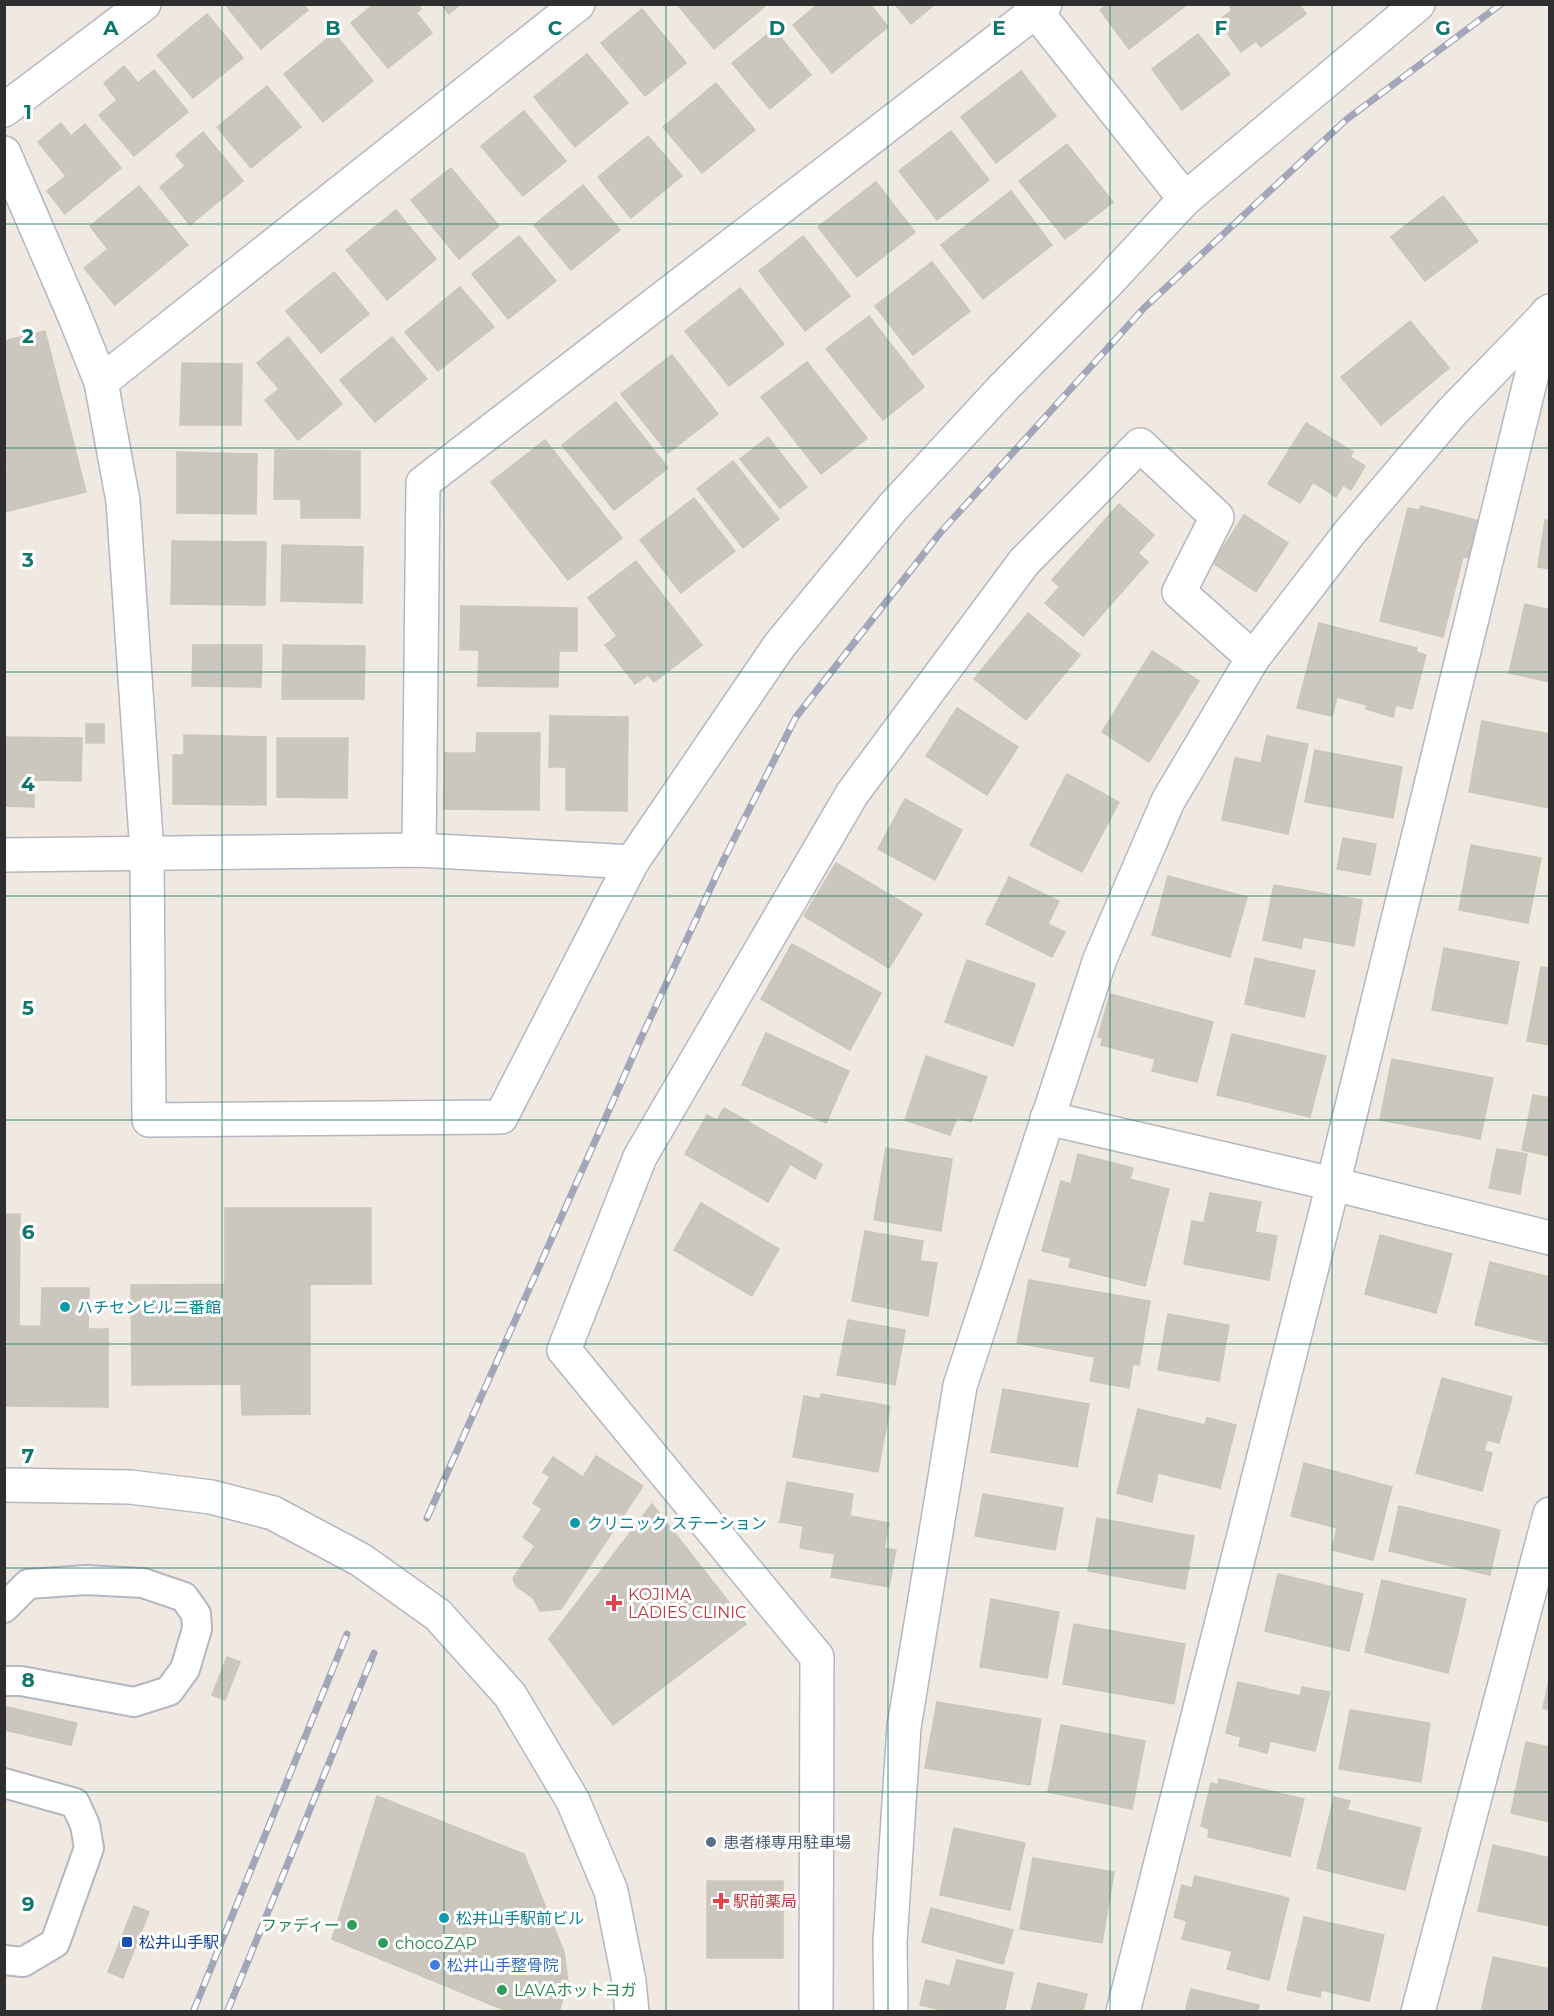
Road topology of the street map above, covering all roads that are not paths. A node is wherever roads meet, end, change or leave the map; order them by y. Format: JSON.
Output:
{"nodes":[{"id":1,"x":144,"y":4,"type":"edge"},
{"id":2,"x":578,"y":4,"type":"edge"},
{"id":3,"x":1418,"y":4,"type":"edge"},
{"id":4,"x":1037,"y":7,"type":"edge"},
{"id":5,"x":4,"y":110,"type":"edge"},
{"id":6,"x":4,"y":153,"type":"edge"},
{"id":7,"x":1185,"y":199,"type":"junction"},
{"id":8,"x":1548,"y":312,"type":"edge"},
{"id":9,"x":102,"y":382,"type":"junction"},
{"id":10,"x":1253,"y":658,"type":"junction"},
{"id":11,"x":419,"y":850,"type":"junction"},
{"id":12,"x":147,"y":853,"type":"junction"},
{"id":13,"x":4,"y":855,"type":"edge"},
{"id":14,"x":632,"y":862,"type":"junction"},
{"id":15,"x":1047,"y":1118,"type":"junction"},
{"id":16,"x":1333,"y":1184,"type":"junction"},
{"id":17,"x":1550,"y":1238,"type":"edge"},
{"id":18,"x":4,"y":1485,"type":"edge"},
{"id":19,"x":1550,"y":1514,"type":"edge"},
{"id":20,"x":4,"y":1608,"type":"edge"},
{"id":21,"x":4,"y":1681,"type":"edge"},
{"id":22,"x":4,"y":1783,"type":"edge"},
{"id":23,"x":4,"y":1960,"type":"edge"},
{"id":24,"x":632,"y":2012,"type":"edge"},
{"id":25,"x":816,"y":2012,"type":"edge"},
{"id":26,"x":891,"y":2012,"type":"edge"},
{"id":27,"x":1123,"y":2012,"type":"edge"},
{"id":28,"x":1418,"y":2012,"type":"edge"}],
"edges":[{"from":1,"to":5,"type":"street"},
{"from":2,"to":9,"type":"street"},
{"from":3,"to":7,"type":"street"},
{"from":4,"to":7,"type":"street"},
{"from":4,"to":11,"type":"street"},
{"from":6,"to":9,"type":"street"},
{"from":7,"to":14,"type":"street"},
{"from":8,"to":10,"type":"street"},
{"from":8,"to":16,"type":"street"},
{"from":9,"to":12,"type":"street"},
{"from":10,"to":15,"type":"street"},
{"from":10,"to":25,"type":"street"},
{"from":11,"to":12,"type":"street"},
{"from":11,"to":14,"type":"street"},
{"from":12,"to":13,"type":"street"},
{"from":12,"to":14,"type":"street"},
{"from":15,"to":16,"type":"street"},
{"from":15,"to":26,"type":"street"},
{"from":16,"to":17,"type":"street"},
{"from":16,"to":27,"type":"street"},
{"from":18,"to":24,"type":"street","bridge":true},
{"from":19,"to":28,"type":"street"},
{"from":20,"to":21,"type":"lane"},
{"from":22,"to":23,"type":"lane"}]}
